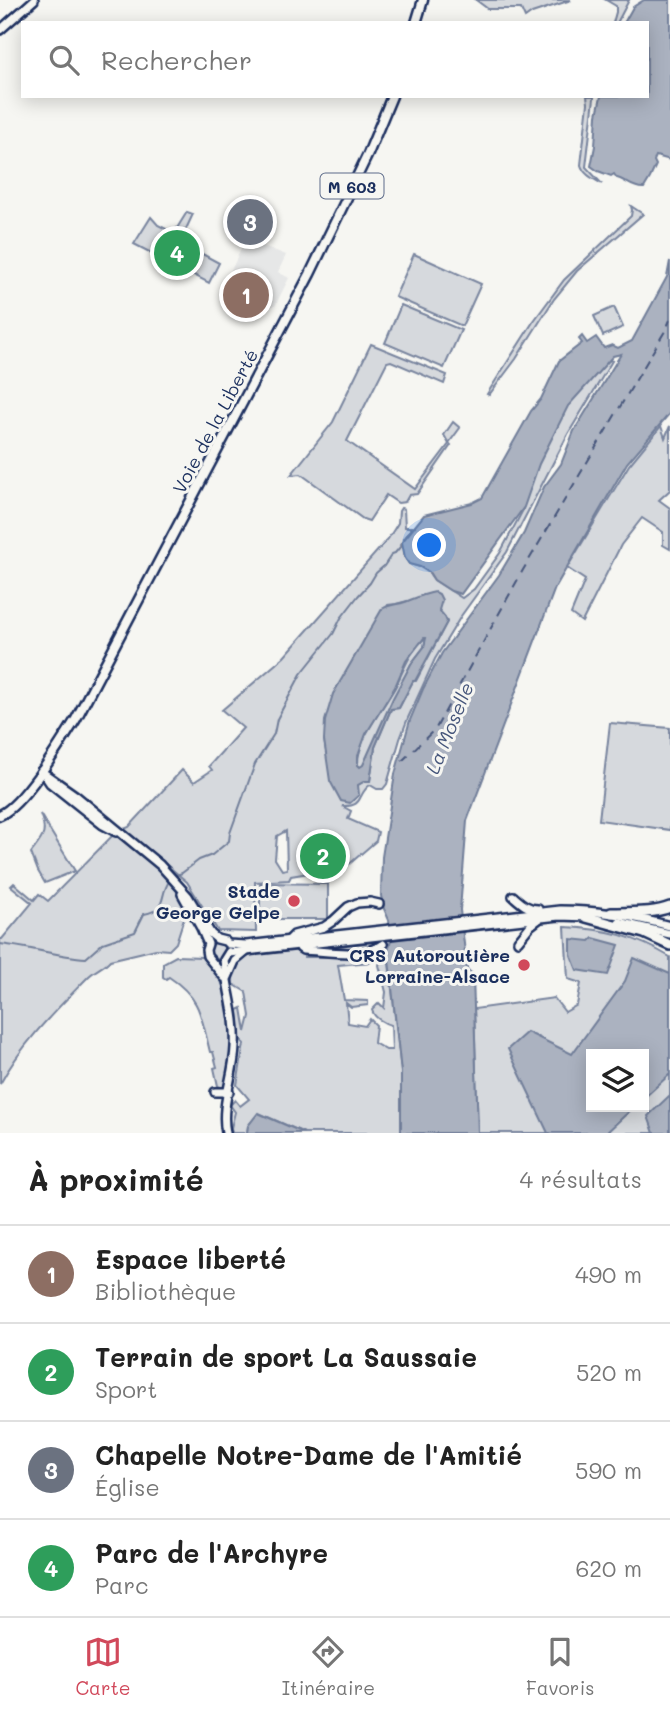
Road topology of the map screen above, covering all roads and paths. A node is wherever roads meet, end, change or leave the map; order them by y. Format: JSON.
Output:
{"nodes":[{"id":1,"x":34,"y":0,"type":"edge"},
{"id":2,"x":423,"y":0,"type":"edge"},
{"id":3,"x":417,"y":21,"type":"edge"},
{"id":4,"x":0,"y":30,"type":"edge"},
{"id":5,"x":391,"y":98,"type":"edge"},
{"id":6,"x":50,"y":760,"type":"junction"},
{"id":7,"x":43,"y":772,"type":"junction"},
{"id":8,"x":53,"y":781,"type":"junction"},
{"id":9,"x":30,"y":785,"type":"junction"},
{"id":10,"x":0,"y":815,"type":"edge"},
{"id":11,"x":179,"y":887,"type":"junction"},
{"id":12,"x":379,"y":904,"type":"dead end"},
{"id":13,"x":670,"y":906,"type":"edge"},
{"id":14,"x":560,"y":910,"type":"junction"},
{"id":15,"x":611,"y":913,"type":"junction"},
{"id":16,"x":586,"y":917,"type":"junction"},
{"id":17,"x":506,"y":919,"type":"junction"},
{"id":18,"x":539,"y":919,"type":"junction"},
{"id":19,"x":670,"y":926,"type":"edge"},
{"id":20,"x":670,"y":934,"type":"edge"},
{"id":21,"x":353,"y":936,"type":"junction"},
{"id":22,"x":217,"y":939,"type":"junction"},
{"id":23,"x":290,"y":940,"type":"junction"},
{"id":24,"x":208,"y":944,"type":"junction"},
{"id":25,"x":383,"y":944,"type":"dead end"},
{"id":26,"x":299,"y":945,"type":"junction"},
{"id":27,"x":670,"y":945,"type":"edge"},
{"id":28,"x":250,"y":950,"type":"junction"},
{"id":29,"x":227,"y":953,"type":"junction"},
{"id":30,"x":213,"y":962,"type":"junction"},
{"id":31,"x":227,"y":981,"type":"junction"},
{"id":32,"x":215,"y":1092,"type":"dead end"},
{"id":33,"x":229,"y":1092,"type":"junction"},
{"id":34,"x":226,"y":1133,"type":"edge"}],
"edges":[{"from":1,"to":4,"type":"main road"},
{"from":2,"to":3,"type":"main road"},
{"from":5,"to":6,"type":"main road","name":"Voie de la Liberté","number":"M 603"},
{"from":6,"to":7,"type":"main road","number":"M 603"},
{"from":6,"to":8,"type":"main road"},
{"from":7,"to":8,"type":"main road"},
{"from":7,"to":9,"type":"main road","number":"M 603"},
{"from":8,"to":9,"type":"main road"},
{"from":8,"to":11,"type":"main road"},
{"from":9,"to":10,"type":"main road","number":"M 603"},
{"from":11,"to":22,"type":"main road"},
{"from":11,"to":24,"type":"main road"},
{"from":12,"to":23,"type":"main road"},
{"from":13,"to":15,"type":"highway"},
{"from":14,"to":15,"type":"main road"},
{"from":14,"to":17,"type":"main road"},
{"from":14,"to":17,"type":"main road"},
{"from":15,"to":19,"type":"main road"},
{"from":16,"to":18,"type":"main road"},
{"from":16,"to":20,"type":"main road"},
{"from":16,"to":27,"type":"highway"},
{"from":17,"to":18,"type":"main road"},
{"from":17,"to":18,"type":"main road"},
{"from":17,"to":21,"type":"main road"},
{"from":21,"to":23,"type":"main road"},
{"from":21,"to":26,"type":"main road"},
{"from":22,"to":24,"type":"main road"},
{"from":22,"to":29,"type":"main road"},
{"from":23,"to":29,"type":"main road"},
{"from":24,"to":30,"type":"main road"},
{"from":25,"to":26,"type":"main road"},
{"from":26,"to":28,"type":"main road"},
{"from":28,"to":29,"type":"main road"},
{"from":28,"to":31,"type":"main road"},
{"from":29,"to":30,"type":"main road"},
{"from":29,"to":31,"type":"main road"},
{"from":30,"to":31,"type":"main road"},
{"from":31,"to":33,"type":"main road"},
{"from":32,"to":33,"type":"main road"},
{"from":33,"to":34,"type":"main road"}]}
